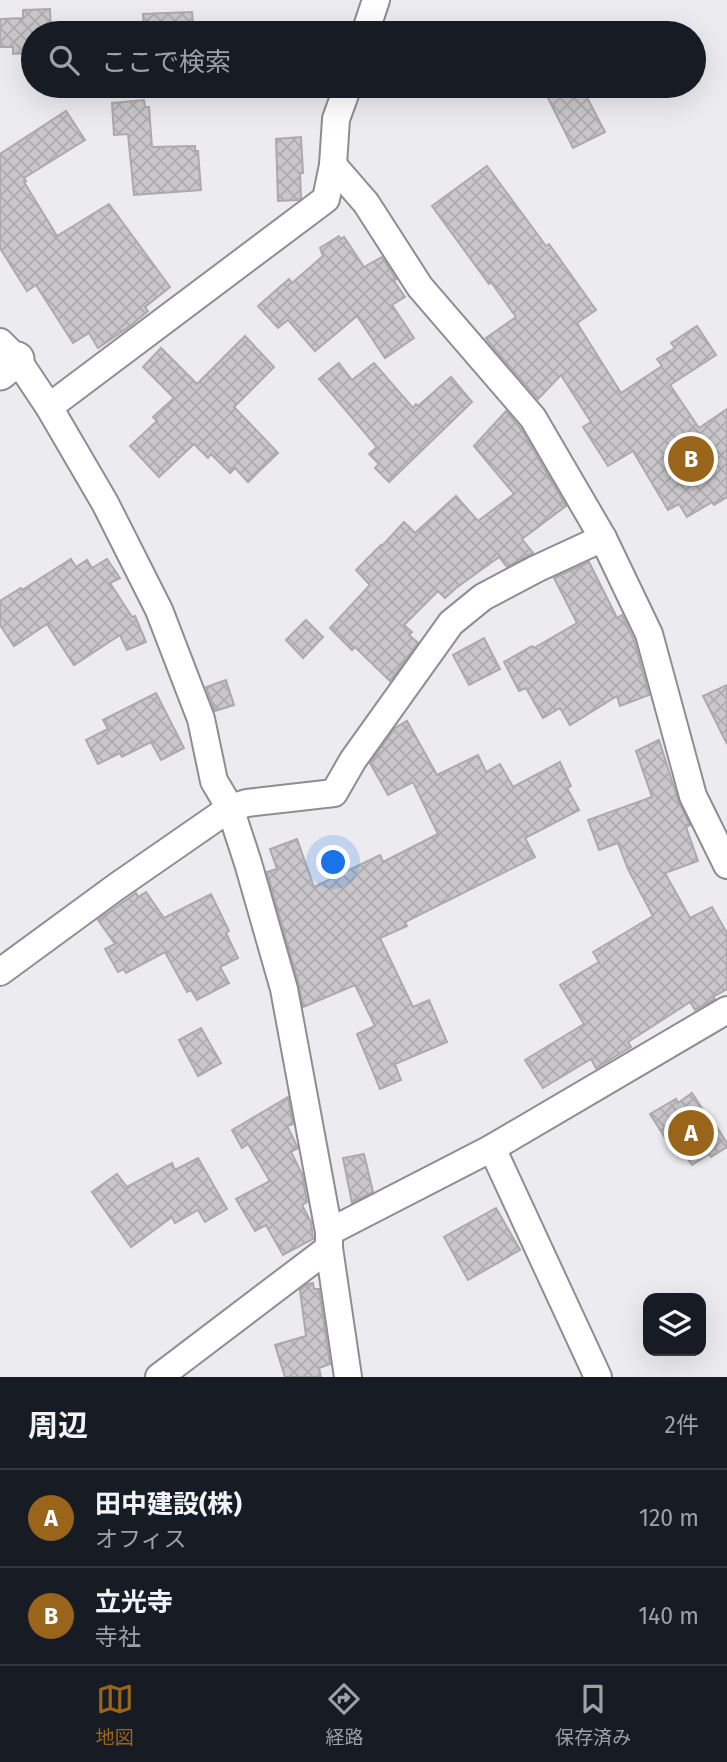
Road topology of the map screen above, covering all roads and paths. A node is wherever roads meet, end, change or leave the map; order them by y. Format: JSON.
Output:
{"nodes":[{"id":1,"x":376,"y":0,"type":"edge"},
{"id":2,"x":369,"y":21,"type":"edge"},
{"id":3,"x":344,"y":98,"type":"edge"},
{"id":4,"x":333,"y":166,"type":"junction"},
{"id":5,"x":6,"y":358,"type":"edge"},
{"id":6,"x":49,"y":407,"type":"junction"},
{"id":7,"x":603,"y":538,"type":"junction"},
{"id":8,"x":230,"y":808,"type":"junction"},
{"id":9,"x":727,"y":865,"type":"edge"},
{"id":10,"x":0,"y":972,"type":"edge"},
{"id":11,"x":727,"y":1010,"type":"edge"},
{"id":12,"x":492,"y":1148,"type":"junction"},
{"id":13,"x":329,"y":1240,"type":"junction"},
{"id":14,"x":159,"y":1377,"type":"edge"},
{"id":15,"x":348,"y":1377,"type":"edge"},
{"id":16,"x":598,"y":1377,"type":"edge"}],
"edges":[{"from":1,"to":2,"type":"street"},
{"from":3,"to":4,"type":"street"},
{"from":4,"to":6,"type":"street"},
{"from":4,"to":7,"type":"street"},
{"from":5,"to":6,"type":"street"},
{"from":6,"to":8,"type":"street"},
{"from":7,"to":8,"type":"street"},
{"from":7,"to":9,"type":"street"},
{"from":8,"to":10,"type":"street"},
{"from":8,"to":13,"type":"street"},
{"from":11,"to":12,"type":"street"},
{"from":12,"to":13,"type":"street"},
{"from":12,"to":16,"type":"street"},
{"from":13,"to":14,"type":"street"},
{"from":13,"to":15,"type":"street"}]}
